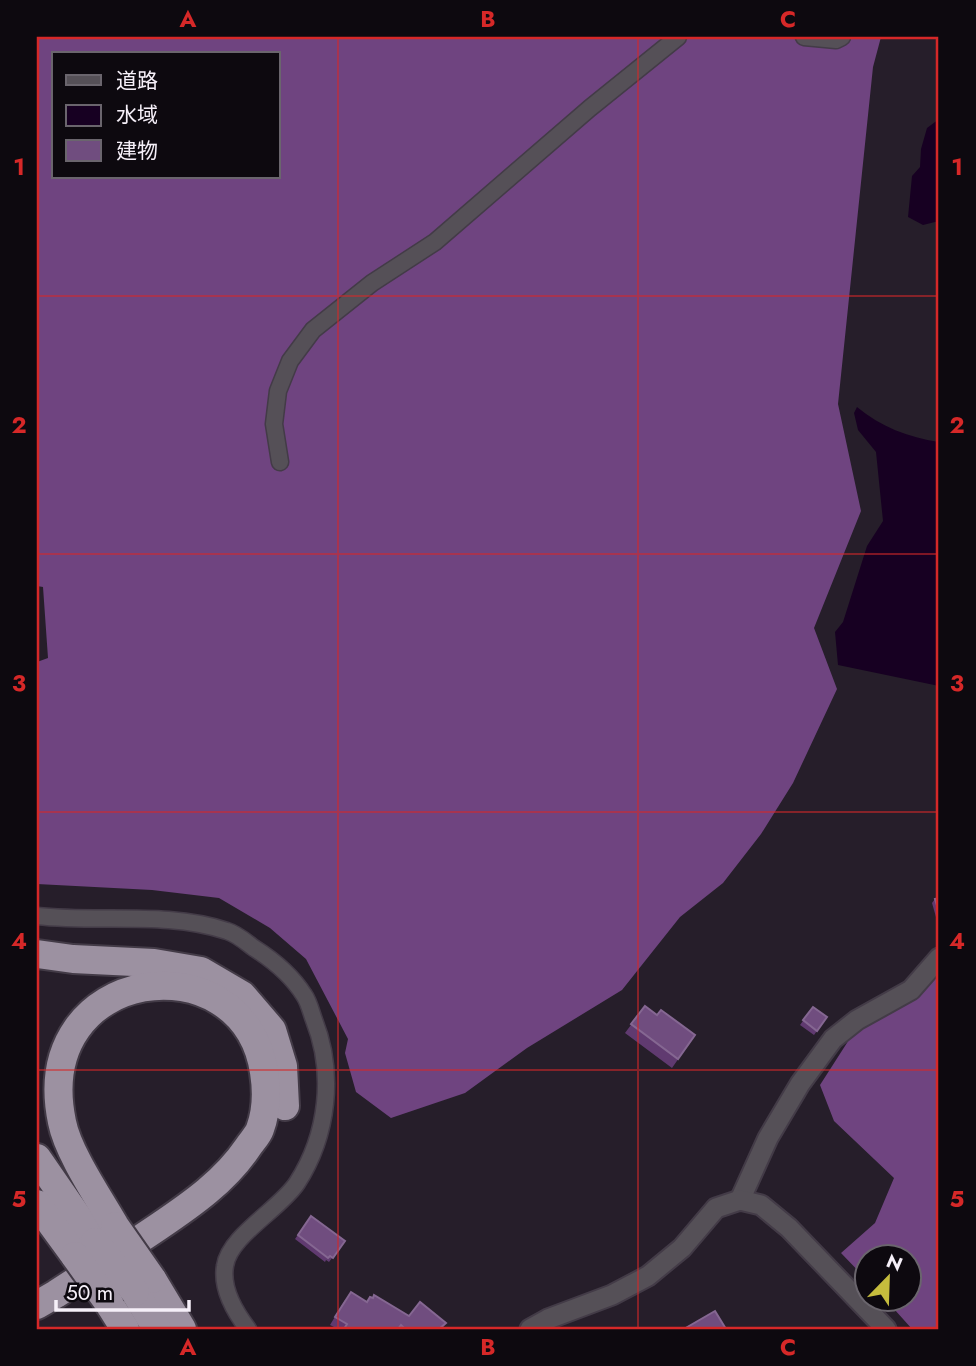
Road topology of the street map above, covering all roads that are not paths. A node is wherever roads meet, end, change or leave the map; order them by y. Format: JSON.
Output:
{"nodes":[{"id":1,"x":678,"y":37,"type":"edge"},
{"id":2,"x":804,"y":37,"type":"edge"},
{"id":3,"x":842,"y":37,"type":"edge"},
{"id":4,"x":280,"y":462,"type":"dead end"},
{"id":5,"x":37,"y":916,"type":"edge"},
{"id":6,"x":37,"y":954,"type":"edge"},
{"id":7,"x":939,"y":958,"type":"edge"},
{"id":8,"x":37,"y":1158,"type":"edge"},
{"id":9,"x":740,"y":1200,"type":"junction"},
{"id":10,"x":37,"y":1204,"type":"edge"},
{"id":11,"x":95,"y":1241,"type":"junction"},
{"id":12,"x":132,"y":1292,"type":"junction"},
{"id":13,"x":37,"y":1305,"type":"edge"},
{"id":14,"x":37,"y":1324,"type":"edge"},
{"id":15,"x":125,"y":1329,"type":"edge"},
{"id":16,"x":158,"y":1329,"type":"edge"},
{"id":17,"x":182,"y":1329,"type":"edge"},
{"id":18,"x":248,"y":1329,"type":"edge"},
{"id":19,"x":530,"y":1329,"type":"edge"},
{"id":20,"x":886,"y":1329,"type":"edge"}],
"edges":[{"from":1,"to":4,"type":"street"},
{"from":2,"to":3,"type":"street"},
{"from":5,"to":18,"type":"street"},
{"from":6,"to":14,"type":"highway"},
{"from":7,"to":9,"type":"street"},
{"from":8,"to":11,"type":"highway"},
{"from":9,"to":19,"type":"street"},
{"from":9,"to":20,"type":"street"},
{"from":10,"to":11,"type":"highway"},
{"from":11,"to":12,"type":"highway","bridge":true},
{"from":11,"to":12,"type":"highway","bridge":true},
{"from":11,"to":13,"type":"highway"},
{"from":12,"to":15,"type":"highway"},
{"from":12,"to":16,"type":"highway"},
{"from":12,"to":17,"type":"highway"}]}
